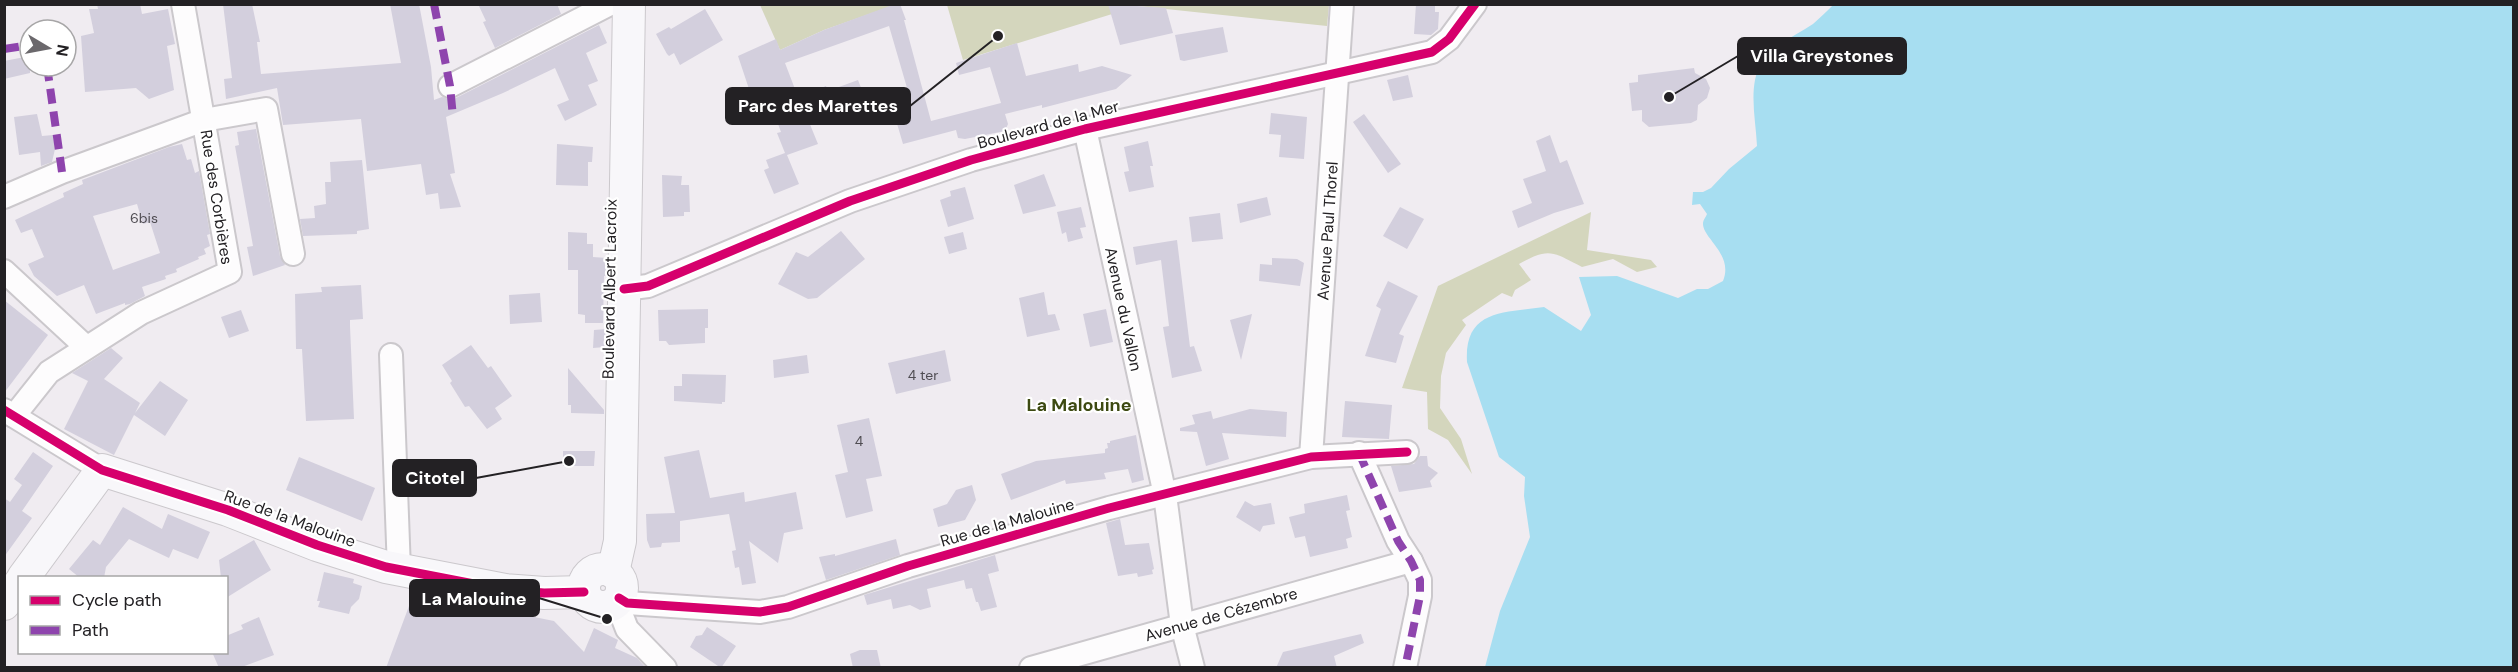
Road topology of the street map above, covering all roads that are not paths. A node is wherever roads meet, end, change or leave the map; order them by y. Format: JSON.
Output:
{"nodes":[{"id":1,"x":183,"y":4,"type":"edge"},
{"id":2,"x":610,"y":4,"type":"edge"},
{"id":3,"x":628,"y":4,"type":"edge"},
{"id":4,"x":1342,"y":4,"type":"edge"},
{"id":5,"x":1475,"y":4,"type":"edge"},
{"id":6,"x":1338,"y":72,"type":"junction"},
{"id":7,"x":450,"y":86,"type":"dead end"},
{"id":8,"x":204,"y":120,"type":"junction"},
{"id":9,"x":1085,"y":129,"type":"junction"},
{"id":10,"x":4,"y":197,"type":"edge"},
{"id":11,"x":293,"y":254,"type":"dead end"},
{"id":12,"x":4,"y":271,"type":"edge"},
{"id":13,"x":624,"y":289,"type":"junction"},
{"id":14,"x":86,"y":347,"type":"junction"},
{"id":15,"x":392,"y":355,"type":"dead end"},
{"id":16,"x":9,"y":413,"type":"edge"},
{"id":17,"x":1407,"y":452,"type":"dead end"},
{"id":18,"x":1359,"y":453,"type":"junction"},
{"id":19,"x":1311,"y":458,"type":"junction"},
{"id":20,"x":102,"y":470,"type":"junction"},
{"id":21,"x":1165,"y":495,"type":"junction"},
{"id":22,"x":1412,"y":561,"type":"junction"},
{"id":23,"x":399,"y":570,"type":"junction"},
{"id":24,"x":24,"y":576,"type":"edge"},
{"id":25,"x":18,"y":586,"type":"edge"},
{"id":26,"x":615,"y":591,"type":"junction"},
{"id":27,"x":4,"y":604,"type":"edge"},
{"id":28,"x":1182,"y":626,"type":"junction"},
{"id":29,"x":659,"y":666,"type":"edge"},
{"id":30,"x":1031,"y":668,"type":"edge"},
{"id":31,"x":1193,"y":668,"type":"edge"},
{"id":32,"x":1405,"y":668,"type":"edge"}],
"edges":[{"from":1,"to":8,"type":"street","name":"Rue des Corbières"},
{"from":2,"to":7,"type":"street"},
{"from":3,"to":13,"type":"street","name":"Boulevard Albert Lacroix"},
{"from":4,"to":6,"type":"street","name":"Avenue Paul Thorel"},
{"from":5,"to":6,"type":"street","name":"Boulevard de la Mer"},
{"from":6,"to":9,"type":"street","name":"Boulevard de la Mer"},
{"from":6,"to":19,"type":"street","name":"Avenue Paul Thorel"},
{"from":8,"to":10,"type":"street"},
{"from":8,"to":11,"type":"street"},
{"from":8,"to":14,"type":"street","name":"Rue des Corbières"},
{"from":9,"to":13,"type":"street","name":"Boulevard de la Mer"},
{"from":9,"to":21,"type":"street","name":"Avenue du Vallon"},
{"from":12,"to":14,"type":"street"},
{"from":13,"to":26,"type":"street","name":"Boulevard Albert Lacroix"},
{"from":14,"to":16,"type":"street","name":"Rue des Corbières"},
{"from":15,"to":23,"type":"street"},
{"from":16,"to":20,"type":"street","name":"Rue de la Malouine"},
{"from":17,"to":18,"type":"street","name":"Rue de la Malouine"},
{"from":18,"to":19,"type":"street","name":"Rue de la Malouine"},
{"from":18,"to":22,"type":"street"},
{"from":19,"to":21,"type":"street","name":"Rue de la Malouine"},
{"from":20,"to":23,"type":"street","name":"Rue de la Malouine"},
{"from":20,"to":24,"type":"street"},
{"from":21,"to":26,"type":"street","name":"Rue de la Malouine"},
{"from":21,"to":28,"type":"street","name":"Avenue du Vallon"},
{"from":22,"to":28,"type":"street","name":"Avenue de Cézembre"},
{"from":22,"to":32,"type":"street"},
{"from":23,"to":26,"type":"street","name":"Rue de la Malouine"},
{"from":25,"to":27,"type":"street"},
{"from":26,"to":29,"type":"street"},
{"from":28,"to":30,"type":"street","name":"Avenue de Cézembre"},
{"from":28,"to":31,"type":"street","name":"Avenue du Vallon"}]}
